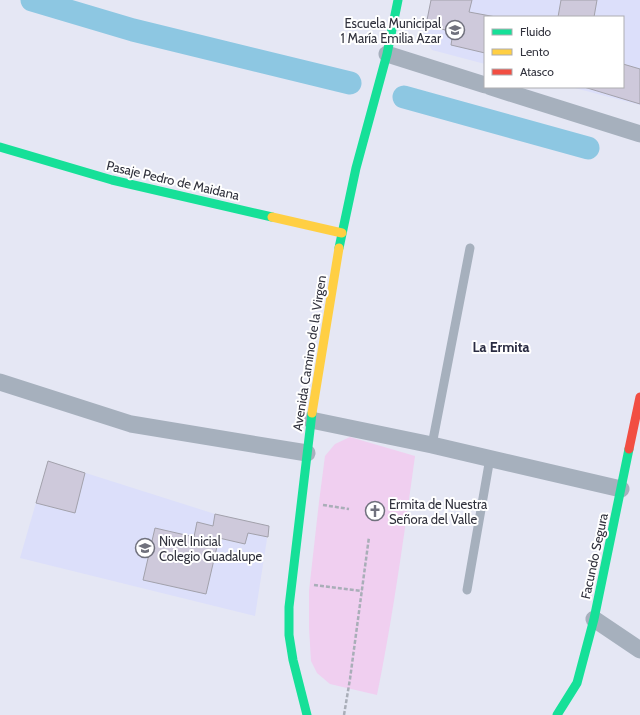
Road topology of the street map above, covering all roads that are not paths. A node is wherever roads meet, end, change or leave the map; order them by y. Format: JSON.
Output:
{"nodes":[{"id":1,"x":398,"y":0,"type":"edge"},
{"id":2,"x":387,"y":54,"type":"junction"},
{"id":3,"x":484,"y":85,"type":"edge"},
{"id":4,"x":494,"y":88,"type":"edge"},
{"id":5,"x":640,"y":134,"type":"edge"},
{"id":6,"x":0,"y":147,"type":"edge"},
{"id":7,"x":342,"y":233,"type":"junction"},
{"id":8,"x":470,"y":248,"type":"dead end"},
{"id":9,"x":0,"y":382,"type":"edge"},
{"id":10,"x":640,"y":397,"type":"edge"},
{"id":11,"x":311,"y":420,"type":"junction"},
{"id":12,"x":432,"y":445,"type":"junction"},
{"id":13,"x":307,"y":453,"type":"junction"},
{"id":14,"x":490,"y":458,"type":"junction"},
{"id":15,"x":621,"y":489,"type":"junction"},
{"id":16,"x":467,"y":590,"type":"dead end"},
{"id":17,"x":594,"y":619,"type":"junction"},
{"id":18,"x":640,"y":650,"type":"edge"},
{"id":19,"x":307,"y":715,"type":"edge"},
{"id":20,"x":557,"y":715,"type":"edge"}],
"edges":[{"from":1,"to":2,"type":"street","name":"Avenida Camino de la Virgen"},
{"from":2,"to":3,"type":"street"},
{"from":2,"to":7,"type":"street","name":"Avenida Camino de la Virgen"},
{"from":4,"to":5,"type":"street"},
{"from":6,"to":7,"type":"street","name":"Pasaje Pedro de Maidana"},
{"from":7,"to":11,"type":"street","name":"Avenida Camino de la Virgen"},
{"from":8,"to":12,"type":"lane"},
{"from":9,"to":13,"type":"street"},
{"from":10,"to":15,"type":"street","name":"Facundo Segura"},
{"from":11,"to":12,"type":"street"},
{"from":11,"to":13,"type":"street","name":"Avenida Camino de la Virgen"},
{"from":12,"to":14,"type":"street"},
{"from":13,"to":19,"type":"street","name":"Avenida Camino de la Virgen"},
{"from":14,"to":15,"type":"street"},
{"from":14,"to":16,"type":"lane"},
{"from":15,"to":17,"type":"street","name":"Facundo Segura"},
{"from":17,"to":18,"type":"street"},
{"from":17,"to":20,"type":"street","name":"Facundo Segura"}]}
